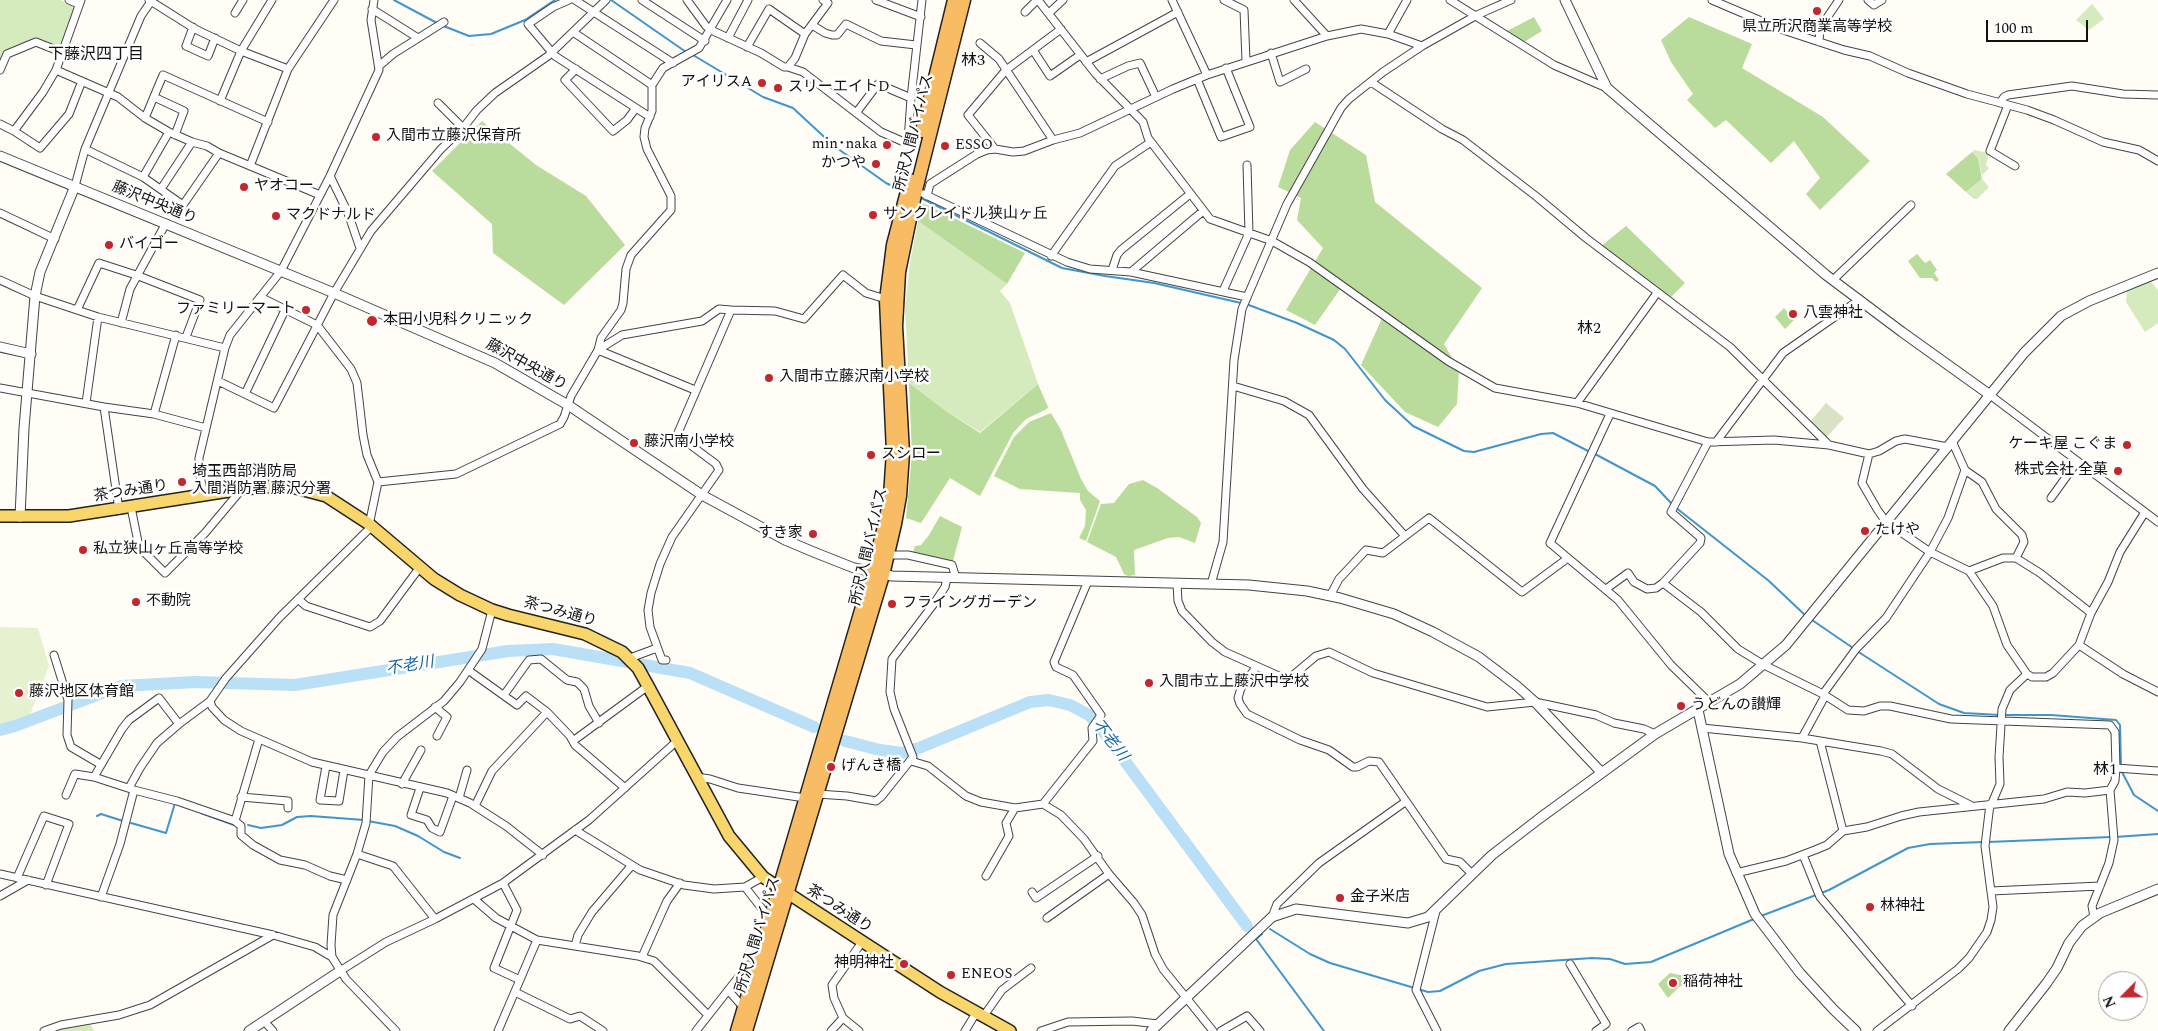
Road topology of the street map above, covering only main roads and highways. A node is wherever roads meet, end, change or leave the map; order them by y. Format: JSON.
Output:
{"nodes":[{"id":1,"x":954,"y":0,"type":"edge"},
{"id":2,"x":964,"y":0,"type":"edge"},
{"id":3,"x":915,"y":193,"type":"junction"},
{"id":4,"x":891,"y":300,"type":"junction"},
{"id":5,"x":0,"y":516,"type":"edge"},
{"id":6,"x":878,"y":574,"type":"junction"},
{"id":7,"x":783,"y":891,"type":"junction"},
{"id":8,"x":749,"y":1029,"type":"edge"},
{"id":9,"x":736,"y":1031,"type":"edge"},
{"id":10,"x":1010,"y":1031,"type":"edge"}],
"edges":[{"from":1,"to":3,"type":"highway","name":"所沢入間バイパス"},
{"from":2,"to":3,"type":"highway","name":"所沢入間バイパス"},
{"from":3,"to":4,"type":"highway","name":"所沢入間バイパス"},
{"from":4,"to":6,"type":"highway","name":"所沢入間バイパス"},
{"from":4,"to":6,"type":"highway","name":"所沢入間バイパス"},
{"from":5,"to":7,"type":"main road","name":"茶つみ通り"},
{"from":6,"to":7,"type":"highway","name":"所沢入間バイパス"},
{"from":7,"to":8,"type":"highway","name":"所沢入間バイパス"},
{"from":7,"to":9,"type":"highway","name":"所沢入間バイパス"},
{"from":7,"to":10,"type":"main road","name":"茶つみ通り"}]}
